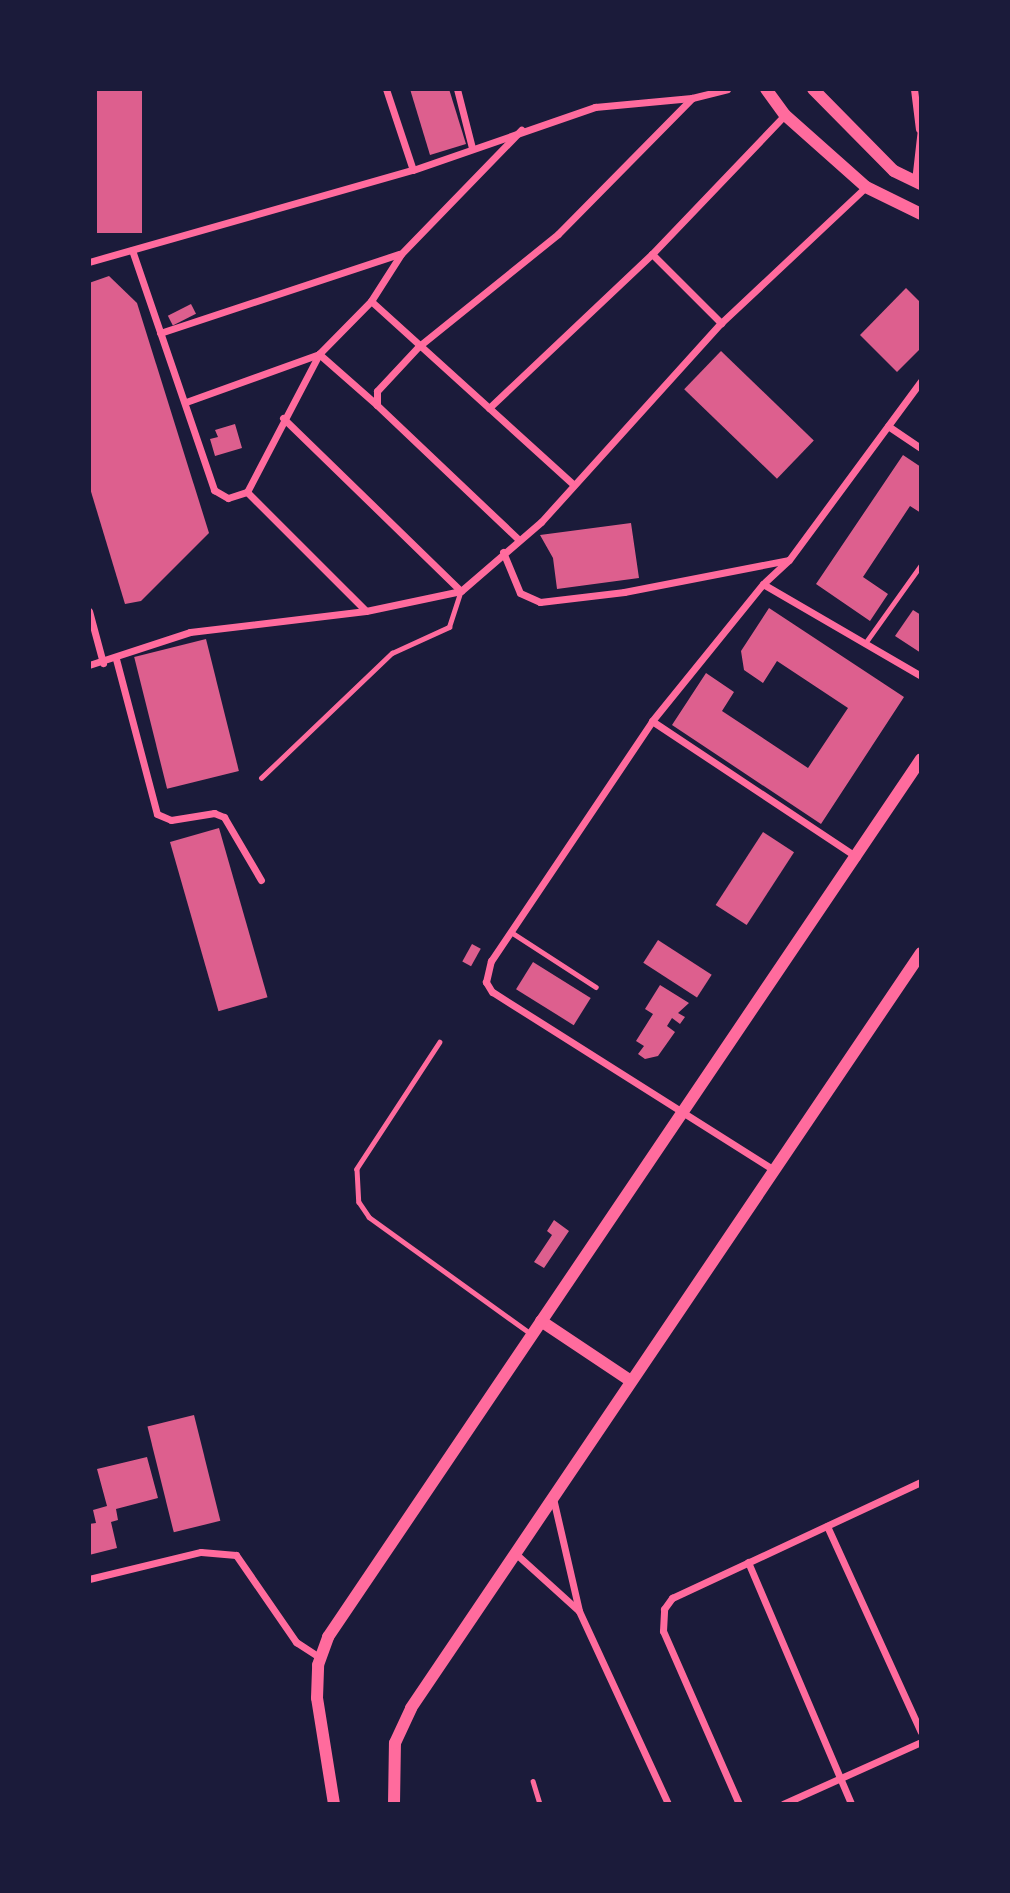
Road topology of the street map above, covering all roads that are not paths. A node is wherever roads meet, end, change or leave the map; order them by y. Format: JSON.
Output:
{"nodes":[{"id":1,"x":386,"y":89,"type":"edge"},
{"id":2,"x":457,"y":89,"type":"edge"},
{"id":3,"x":727,"y":89,"type":"edge"},
{"id":4,"x":766,"y":89,"type":"edge"},
{"id":5,"x":813,"y":89,"type":"edge"},
{"id":6,"x":914,"y":89,"type":"edge"},
{"id":7,"x":692,"y":98,"type":"junction"},
{"id":8,"x":785,"y":115,"type":"junction"},
{"id":9,"x":920,"y":129,"type":"edge"},
{"id":10,"x":521,"y":130,"type":"junction"},
{"id":11,"x":472,"y":148,"type":"junction"},
{"id":12,"x":413,"y":170,"type":"junction"},
{"id":13,"x":918,"y":183,"type":"edge"},
{"id":14,"x":866,"y":187,"type":"junction"},
{"id":15,"x":921,"y":214,"type":"edge"},
{"id":16,"x":132,"y":250,"type":"junction"},
{"id":17,"x":401,"y":254,"type":"junction"},
{"id":18,"x":652,"y":254,"type":"junction"},
{"id":19,"x":89,"y":262,"type":"edge"},
{"id":20,"x":371,"y":301,"type":"junction"},
{"id":21,"x":721,"y":323,"type":"junction"},
{"id":22,"x":160,"y":333,"type":"junction"},
{"id":23,"x":418,"y":347,"type":"junction"},
{"id":24,"x":319,"y":354,"type":"junction"},
{"id":25,"x":921,"y":381,"type":"edge"},
{"id":26,"x":186,"y":402,"type":"junction"},
{"id":27,"x":377,"y":405,"type":"junction"},
{"id":28,"x":489,"y":408,"type":"junction"},
{"id":29,"x":283,"y":418,"type":"junction"},
{"id":30,"x":888,"y":426,"type":"junction"},
{"id":31,"x":921,"y":448,"type":"edge"},
{"id":32,"x":573,"y":484,"type":"junction"},
{"id":33,"x":247,"y":492,"type":"junction"},
{"id":34,"x":518,"y":539,"type":"junction"},
{"id":35,"x":503,"y":552,"type":"junction"},
{"id":36,"x":789,"y":560,"type":"junction"},
{"id":37,"x":921,"y":565,"type":"edge"},
{"id":38,"x":763,"y":584,"type":"junction"},
{"id":39,"x":461,"y":591,"type":"junction"},
{"id":40,"x":89,"y":611,"type":"edge"},
{"id":41,"x":366,"y":611,"type":"junction"},
{"id":42,"x":866,"y":642,"type":"junction"},
{"id":43,"x":116,"y":659,"type":"junction"},
{"id":44,"x":103,"y":663,"type":"junction"},
{"id":45,"x":89,"y":665,"type":"edge"},
{"id":46,"x":921,"y":676,"type":"edge"},
{"id":47,"x":652,"y":720,"type":"junction"},
{"id":48,"x":921,"y":759,"type":"edge"},
{"id":49,"x":261,"y":778,"type":"dead end"},
{"id":50,"x":857,"y":857,"type":"junction"},
{"id":51,"x":261,"y":880,"type":"dead end"},
{"id":52,"x":511,"y":932,"type":"junction"},
{"id":53,"x":921,"y":953,"type":"edge"},
{"id":54,"x":596,"y":987,"type":"dead end"},
{"id":55,"x":440,"y":1042,"type":"dead end"},
{"id":56,"x":682,"y":1112,"type":"junction"},
{"id":57,"x":774,"y":1170,"type":"junction"},
{"id":58,"x":541,"y":1321,"type":"junction"},
{"id":59,"x":531,"y":1334,"type":"junction"},
{"id":60,"x":631,"y":1381,"type":"junction"},
{"id":61,"x":921,"y":1482,"type":"edge"},
{"id":62,"x":553,"y":1496,"type":"junction"},
{"id":63,"x":827,"y":1526,"type":"junction"},
{"id":64,"x":515,"y":1553,"type":"junction"},
{"id":65,"x":748,"y":1562,"type":"junction"},
{"id":66,"x":89,"y":1579,"type":"edge"},
{"id":67,"x":579,"y":1611,"type":"junction"},
{"id":68,"x":321,"y":1658,"type":"junction"},
{"id":69,"x":921,"y":1732,"type":"edge"},
{"id":70,"x":921,"y":1742,"type":"edge"},
{"id":71,"x":840,"y":1778,"type":"junction"},
{"id":72,"x":533,"y":1781,"type":"dead end"},
{"id":73,"x":334,"y":1804,"type":"edge"},
{"id":74,"x":394,"y":1804,"type":"edge"},
{"id":75,"x":540,"y":1804,"type":"edge"},
{"id":76,"x":668,"y":1804,"type":"edge"},
{"id":77,"x":739,"y":1804,"type":"edge"},
{"id":78,"x":783,"y":1804,"type":"edge"},
{"id":79,"x":851,"y":1804,"type":"edge"}],
"edges":[{"from":1,"to":12,"type":"street"},
{"from":2,"to":11,"type":"street"},
{"from":3,"to":7,"type":"street"},
{"from":4,"to":8,"type":"main road"},
{"from":5,"to":13,"type":"main road"},
{"from":6,"to":9,"type":"street"},
{"from":7,"to":10,"type":"street"},
{"from":7,"to":23,"type":"street"},
{"from":8,"to":14,"type":"main road"},
{"from":8,"to":18,"type":"street"},
{"from":9,"to":13,"type":"street"},
{"from":10,"to":11,"type":"street"},
{"from":10,"to":17,"type":"street"},
{"from":11,"to":12,"type":"street"},
{"from":12,"to":16,"type":"street"},
{"from":14,"to":15,"type":"main road"},
{"from":14,"to":21,"type":"street"},
{"from":16,"to":19,"type":"street"},
{"from":16,"to":22,"type":"street"},
{"from":17,"to":20,"type":"street"},
{"from":17,"to":22,"type":"street"},
{"from":18,"to":21,"type":"street"},
{"from":18,"to":28,"type":"street"},
{"from":20,"to":23,"type":"street"},
{"from":20,"to":24,"type":"street"},
{"from":21,"to":32,"type":"street"},
{"from":22,"to":26,"type":"street"},
{"from":23,"to":27,"type":"street"},
{"from":23,"to":28,"type":"street"},
{"from":24,"to":26,"type":"street"},
{"from":24,"to":27,"type":"street"},
{"from":24,"to":29,"type":"street"},
{"from":25,"to":30,"type":"street"},
{"from":26,"to":33,"type":"street"},
{"from":27,"to":34,"type":"street"},
{"from":28,"to":32,"type":"street"},
{"from":29,"to":33,"type":"street"},
{"from":29,"to":39,"type":"street"},
{"from":30,"to":31,"type":"street"},
{"from":30,"to":36,"type":"street"},
{"from":32,"to":34,"type":"street"},
{"from":33,"to":41,"type":"street"},
{"from":34,"to":35,"type":"street"},
{"from":35,"to":36,"type":"street"},
{"from":35,"to":39,"type":"street"},
{"from":36,"to":38,"type":"street"},
{"from":37,"to":42,"type":"lane"},
{"from":38,"to":42,"type":"street"},
{"from":38,"to":47,"type":"street"},
{"from":39,"to":41,"type":"street"},
{"from":39,"to":49,"type":"lane"},
{"from":40,"to":44,"type":"street"},
{"from":41,"to":43,"type":"street"},
{"from":42,"to":46,"type":"street"},
{"from":43,"to":44,"type":"street"},
{"from":43,"to":51,"type":"street"},
{"from":44,"to":45,"type":"street"},
{"from":47,"to":50,"type":"street"},
{"from":47,"to":52,"type":"street"},
{"from":48,"to":50,"type":"main road"},
{"from":50,"to":56,"type":"main road"},
{"from":52,"to":54,"type":"lane"},
{"from":52,"to":56,"type":"street"},
{"from":53,"to":57,"type":"main road"},
{"from":55,"to":59,"type":"lane"},
{"from":56,"to":57,"type":"street"},
{"from":56,"to":58,"type":"main road"},
{"from":57,"to":60,"type":"main road"},
{"from":58,"to":59,"type":"main road"},
{"from":58,"to":60,"type":"main road"},
{"from":59,"to":68,"type":"main road"},
{"from":60,"to":62,"type":"main road"},
{"from":61,"to":63,"type":"street"},
{"from":62,"to":64,"type":"main road"},
{"from":62,"to":67,"type":"street"},
{"from":63,"to":65,"type":"street"},
{"from":63,"to":69,"type":"street"},
{"from":64,"to":67,"type":"street"},
{"from":64,"to":74,"type":"main road"},
{"from":65,"to":71,"type":"street"},
{"from":65,"to":77,"type":"street"},
{"from":66,"to":68,"type":"street"},
{"from":67,"to":76,"type":"street"},
{"from":68,"to":73,"type":"main road"},
{"from":70,"to":71,"type":"street"},
{"from":71,"to":78,"type":"street"},
{"from":71,"to":79,"type":"street"},
{"from":72,"to":75,"type":"lane"}]}
